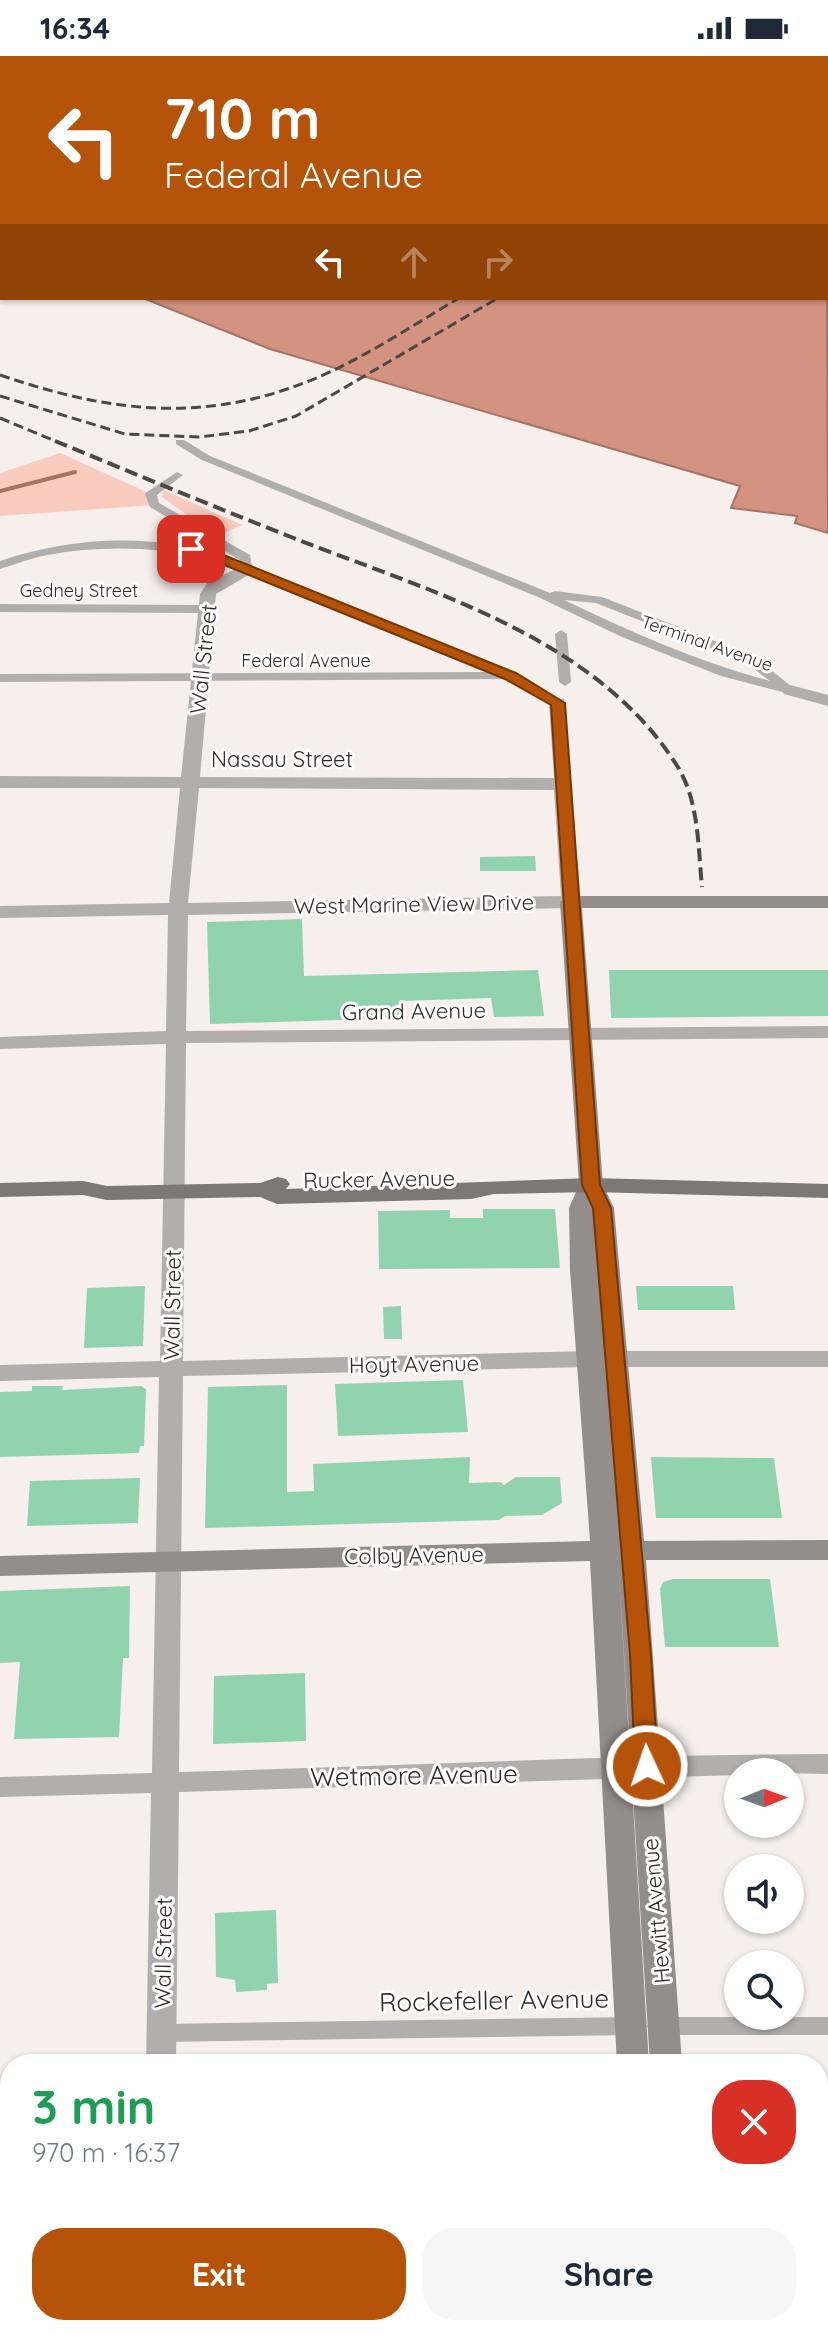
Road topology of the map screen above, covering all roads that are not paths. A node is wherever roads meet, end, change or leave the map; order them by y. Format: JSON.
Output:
{"nodes":[{"id":1,"x":180,"y":442,"type":"dead end"},
{"id":2,"x":177,"y":475,"type":"dead end"},
{"id":3,"x":0,"y":565,"type":"edge"},
{"id":4,"x":246,"y":569,"type":"junction"},
{"id":5,"x":542,"y":594,"type":"junction"},
{"id":6,"x":0,"y":608,"type":"edge"},
{"id":7,"x":207,"y":609,"type":"junction"},
{"id":8,"x":648,"y":620,"type":"junction"},
{"id":9,"x":561,"y":634,"type":"dead end"},
{"id":10,"x":626,"y":634,"type":"junction"},
{"id":11,"x":511,"y":676,"type":"junction"},
{"id":12,"x":0,"y":678,"type":"edge"},
{"id":13,"x":200,"y":678,"type":"junction"},
{"id":14,"x":565,"y":682,"type":"dead end"},
{"id":15,"x":790,"y":690,"type":"junction"},
{"id":16,"x":828,"y":701,"type":"edge"},
{"id":17,"x":558,"y":703,"type":"joint"},
{"id":18,"x":0,"y":782,"type":"edge"},
{"id":19,"x":192,"y":782,"type":"junction"},
{"id":20,"x":564,"y":784,"type":"junction"},
{"id":21,"x":571,"y":902,"type":"junction"},
{"id":22,"x":828,"y":902,"type":"edge"},
{"id":23,"x":178,"y":908,"type":"junction"},
{"id":24,"x":0,"y":912,"type":"edge"},
{"id":25,"x":828,"y":1032,"type":"edge"},
{"id":26,"x":581,"y":1033,"type":"junction"},
{"id":27,"x":176,"y":1037,"type":"junction"},
{"id":28,"x":0,"y":1043,"type":"edge"},
{"id":29,"x":828,"y":1179,"type":"edge"},
{"id":30,"x":591,"y":1185,"type":"junction"},
{"id":31,"x":678,"y":1186,"type":"junction"},
{"id":32,"x":0,"y":1190,"type":"edge"},
{"id":33,"x":828,"y":1191,"type":"edge"},
{"id":34,"x":174,"y":1192,"type":"junction"},
{"id":35,"x":107,"y":1193,"type":"junction"},
{"id":36,"x":0,"y":1205,"type":"edge"},
{"id":37,"x":602,"y":1359,"type":"junction"},
{"id":38,"x":828,"y":1359,"type":"edge"},
{"id":39,"x":171,"y":1369,"type":"junction"},
{"id":40,"x":0,"y":1373,"type":"edge"},
{"id":41,"x":617,"y":1550,"type":"junction"},
{"id":42,"x":828,"y":1550,"type":"edge"},
{"id":43,"x":168,"y":1561,"type":"junction"},
{"id":44,"x":0,"y":1566,"type":"edge"},
{"id":45,"x":828,"y":1764,"type":"edge"},
{"id":46,"x":647,"y":1766,"type":"junction"},
{"id":47,"x":615,"y":1770,"type":"junction"},
{"id":48,"x":165,"y":1781,"type":"junction"},
{"id":49,"x":0,"y":1787,"type":"edge"},
{"id":50,"x":664,"y":2026,"type":"junction"},
{"id":51,"x":828,"y":2026,"type":"edge"},
{"id":52,"x":631,"y":2027,"type":"junction"},
{"id":53,"x":161,"y":2033,"type":"junction"},
{"id":54,"x":161,"y":2054,"type":"edge"},
{"id":55,"x":632,"y":2054,"type":"edge"},
{"id":56,"x":665,"y":2054,"type":"edge"}],
"edges":[{"from":1,"to":5,"type":"street","name":"Terminal Avenue"},
{"from":2,"to":4,"type":"street"},
{"from":3,"to":4,"type":"street"},
{"from":4,"to":7,"type":"street","name":"Wall Street"},
{"from":4,"to":11,"type":"street"},
{"from":5,"to":8,"type":"street","name":"Terminal Avenue"},
{"from":5,"to":10,"type":"street","name":"Terminal Avenue"},
{"from":6,"to":7,"type":"street","name":"Gedney Street"},
{"from":7,"to":13,"type":"street","name":"Wall Street"},
{"from":8,"to":10,"type":"street"},
{"from":8,"to":15,"type":"street","name":"Terminal Avenue"},
{"from":9,"to":14,"type":"street"},
{"from":10,"to":15,"type":"street","name":"Terminal Avenue"},
{"from":11,"to":13,"type":"street","name":"Federal Avenue"},
{"from":11,"to":17,"type":"street"},
{"from":12,"to":13,"type":"street","name":"Federal Avenue"},
{"from":13,"to":19,"type":"street","name":"Wall Street"},
{"from":15,"to":16,"type":"street"},
{"from":17,"to":20,"type":"street","name":"Hewitt Avenue"},
{"from":18,"to":19,"type":"street","name":"Nassau Street"},
{"from":19,"to":20,"type":"street","name":"Nassau Street"},
{"from":19,"to":23,"type":"street","name":"Wall Street"},
{"from":20,"to":21,"type":"street","name":"Hewitt Avenue"},
{"from":21,"to":22,"type":"main road","name":"West Marine View Drive"},
{"from":21,"to":23,"type":"street","name":"West Marine View Drive"},
{"from":21,"to":26,"type":"main road","name":"Hewitt Avenue"},
{"from":23,"to":24,"type":"street","name":"West Marine View Drive"},
{"from":23,"to":27,"type":"street","name":"Wall Street"},
{"from":25,"to":26,"type":"street","name":"Grand Avenue"},
{"from":26,"to":27,"type":"street","name":"Grand Avenue"},
{"from":26,"to":30,"type":"main road","name":"Hewitt Avenue"},
{"from":27,"to":28,"type":"street","name":"Grand Avenue"},
{"from":27,"to":34,"type":"street","name":"Wall Street"},
{"from":29,"to":31,"type":"main road","name":"Rucker Avenue"},
{"from":30,"to":31,"type":"main road","name":"Rucker Avenue"},
{"from":30,"to":34,"type":"main road","name":"Rucker Avenue"},
{"from":30,"to":37,"type":"main road","name":"Hewitt Avenue"},
{"from":31,"to":33,"type":"main road","name":"Rucker Avenue"},
{"from":32,"to":35,"type":"main road","name":"Rucker Avenue"},
{"from":34,"to":35,"type":"main road","name":"Rucker Avenue"},
{"from":34,"to":39,"type":"street","name":"Wall Street"},
{"from":35,"to":36,"type":"main road","name":"Rucker Avenue"},
{"from":37,"to":38,"type":"street","name":"Hoyt Avenue"},
{"from":37,"to":39,"type":"street","name":"Hoyt Avenue"},
{"from":37,"to":41,"type":"main road","name":"Hewitt Avenue"},
{"from":39,"to":40,"type":"street","name":"Hoyt Avenue"},
{"from":39,"to":43,"type":"street","name":"Wall Street"},
{"from":41,"to":42,"type":"main road","name":"Colby Avenue"},
{"from":41,"to":43,"type":"main road","name":"Colby Avenue"},
{"from":41,"to":46,"type":"main road","name":"Hewitt Avenue"},
{"from":41,"to":47,"type":"main road","name":"Hewitt Avenue"},
{"from":43,"to":44,"type":"main road","name":"Colby Avenue"},
{"from":43,"to":48,"type":"street","name":"Wall Street"},
{"from":45,"to":46,"type":"street","name":"Wetmore Avenue"},
{"from":46,"to":47,"type":"street","name":"Wetmore Avenue"},
{"from":46,"to":50,"type":"main road","name":"Hewitt Avenue"},
{"from":47,"to":48,"type":"street","name":"Wetmore Avenue"},
{"from":47,"to":52,"type":"main road","name":"Hewitt Avenue"},
{"from":48,"to":49,"type":"street","name":"Wetmore Avenue"},
{"from":48,"to":53,"type":"street","name":"Wall Street"},
{"from":50,"to":51,"type":"street","name":"Rockefeller Avenue"},
{"from":50,"to":52,"type":"street","name":"Rockefeller Avenue"},
{"from":50,"to":56,"type":"main road","name":"Hewitt Avenue"},
{"from":52,"to":53,"type":"street","name":"Rockefeller Avenue"},
{"from":52,"to":55,"type":"main road","name":"Hewitt Avenue"},
{"from":53,"to":54,"type":"street","name":"Wall Street"}]}
